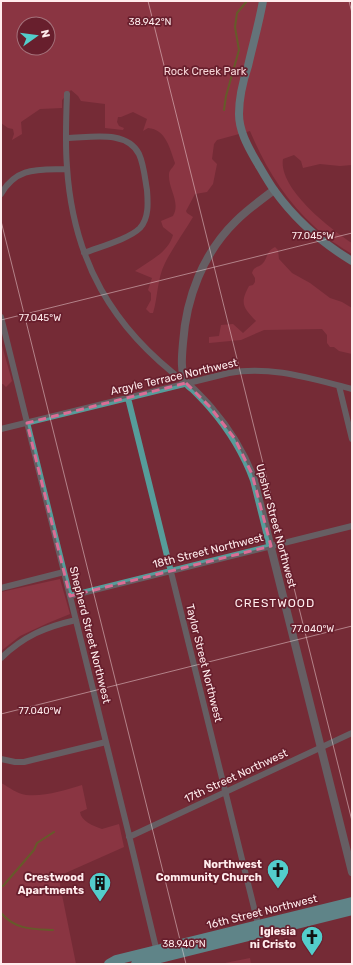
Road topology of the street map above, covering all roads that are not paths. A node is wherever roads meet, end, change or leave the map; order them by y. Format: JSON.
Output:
{"nodes":[{"id":1,"x":263,"y":1,"type":"edge"},
{"id":2,"x":67,"y":94,"type":"dead end"},
{"id":3,"x":66,"y":138,"type":"junction"},
{"id":4,"x":67,"y":169,"type":"junction"},
{"id":5,"x":274,"y":190,"type":"junction"},
{"id":6,"x":1,"y":194,"type":"edge"},
{"id":7,"x":84,"y":253,"type":"junction"},
{"id":8,"x":352,"y":261,"type":"edge"},
{"id":9,"x":1,"y":317,"type":"edge"},
{"id":10,"x":186,"y":383,"type":"junction"},
{"id":11,"x":339,"y":386,"type":"junction"},
{"id":12,"x":352,"y":389,"type":"edge"},
{"id":13,"x":128,"y":398,"type":"junction"},
{"id":14,"x":27,"y":423,"type":"junction"},
{"id":15,"x":1,"y":429,"type":"edge"},
{"id":16,"x":352,"y":439,"type":"edge"},
{"id":17,"x":352,"y":526,"type":"edge"},
{"id":18,"x":271,"y":546,"type":"junction"},
{"id":19,"x":170,"y":570,"type":"junction"},
{"id":20,"x":64,"y":572,"type":"junction"},
{"id":21,"x":1,"y":588,"type":"edge"},
{"id":22,"x":70,"y":596,"type":"junction"},
{"id":23,"x":76,"y":620,"type":"junction"},
{"id":24,"x":1,"y":658,"type":"edge"},
{"id":25,"x":352,"y":733,"type":"edge"},
{"id":26,"x":106,"y":742,"type":"junction"},
{"id":27,"x":321,"y":747,"type":"junction"},
{"id":28,"x":1,"y":759,"type":"edge"},
{"id":29,"x":225,"y":792,"type":"junction"},
{"id":30,"x":129,"y":837,"type":"junction"},
{"id":31,"x":352,"y":872,"type":"edge"},
{"id":32,"x":352,"y":902,"type":"edge"},
{"id":33,"x":352,"y":910,"type":"edge"},
{"id":34,"x":259,"y":929,"type":"junction"},
{"id":35,"x":158,"y":955,"type":"junction"},
{"id":36,"x":109,"y":964,"type":"edge"},
{"id":37,"x":136,"y":964,"type":"edge"}],
"edges":[{"from":1,"to":5,"type":"main road"},
{"from":2,"to":3,"type":"street","name":"Upshur Street Northwest"},
{"from":3,"to":4,"type":"street","name":"Upshur Street Northwest"},
{"from":3,"to":7,"type":"street"},
{"from":4,"to":6,"type":"street"},
{"from":4,"to":7,"type":"street","name":"Upshur Street Northwest"},
{"from":5,"to":8,"type":"main road"},
{"from":5,"to":10,"type":"street"},
{"from":7,"to":10,"type":"street","name":"Upshur Street Northwest"},
{"from":9,"to":14,"type":"street","name":"Shepherd Street Northwest"},
{"from":10,"to":11,"type":"street","name":"Argyle Terrace Northwest"},
{"from":10,"to":13,"type":"street","name":"Argyle Terrace Northwest"},
{"from":10,"to":18,"type":"street","name":"Upshur Street Northwest"},
{"from":11,"to":12,"type":"street","name":"Argyle Terrace Northwest"},
{"from":11,"to":16,"type":"street"},
{"from":13,"to":14,"type":"street","name":"Argyle Terrace Northwest"},
{"from":13,"to":19,"type":"street","name":"Taylor Street Northwest"},
{"from":14,"to":15,"type":"street","name":"Argyle Terrace Northwest"},
{"from":14,"to":20,"type":"street","name":"Shepherd Street Northwest"},
{"from":17,"to":18,"type":"street","name":"18th Street Northwest"},
{"from":18,"to":19,"type":"street","name":"18th Street Northwest"},
{"from":18,"to":27,"type":"street","name":"Upshur Street Northwest"},
{"from":19,"to":22,"type":"street","name":"18th Street Northwest"},
{"from":19,"to":29,"type":"street","name":"Taylor Street Northwest"},
{"from":20,"to":21,"type":"street"},
{"from":20,"to":22,"type":"street","name":"Shepherd Street Northwest"},
{"from":22,"to":23,"type":"street","name":"Shepherd Street Northwest"},
{"from":23,"to":24,"type":"street"},
{"from":23,"to":26,"type":"street","name":"Shepherd Street Northwest"},
{"from":25,"to":27,"type":"street","name":"17th Street Northwest"},
{"from":26,"to":28,"type":"street"},
{"from":26,"to":30,"type":"street","name":"Shepherd Street Northwest"},
{"from":27,"to":29,"type":"street","name":"17th Street Northwest"},
{"from":27,"to":31,"type":"street","name":"Upshur Street Northwest"},
{"from":29,"to":30,"type":"street","name":"17th Street Northwest"},
{"from":29,"to":34,"type":"street","name":"Taylor Street Northwest"},
{"from":30,"to":35,"type":"street","name":"Shepherd Street Northwest"},
{"from":32,"to":34,"type":"main road","name":"16th Street Northwest"},
{"from":33,"to":34,"type":"main road","name":"16th Street Northwest"},
{"from":34,"to":35,"type":"main road","name":"16th Street Northwest"},
{"from":35,"to":36,"type":"main road","name":"16th Street Northwest"},
{"from":35,"to":37,"type":"main road","name":"16th Street Northwest"}]}
